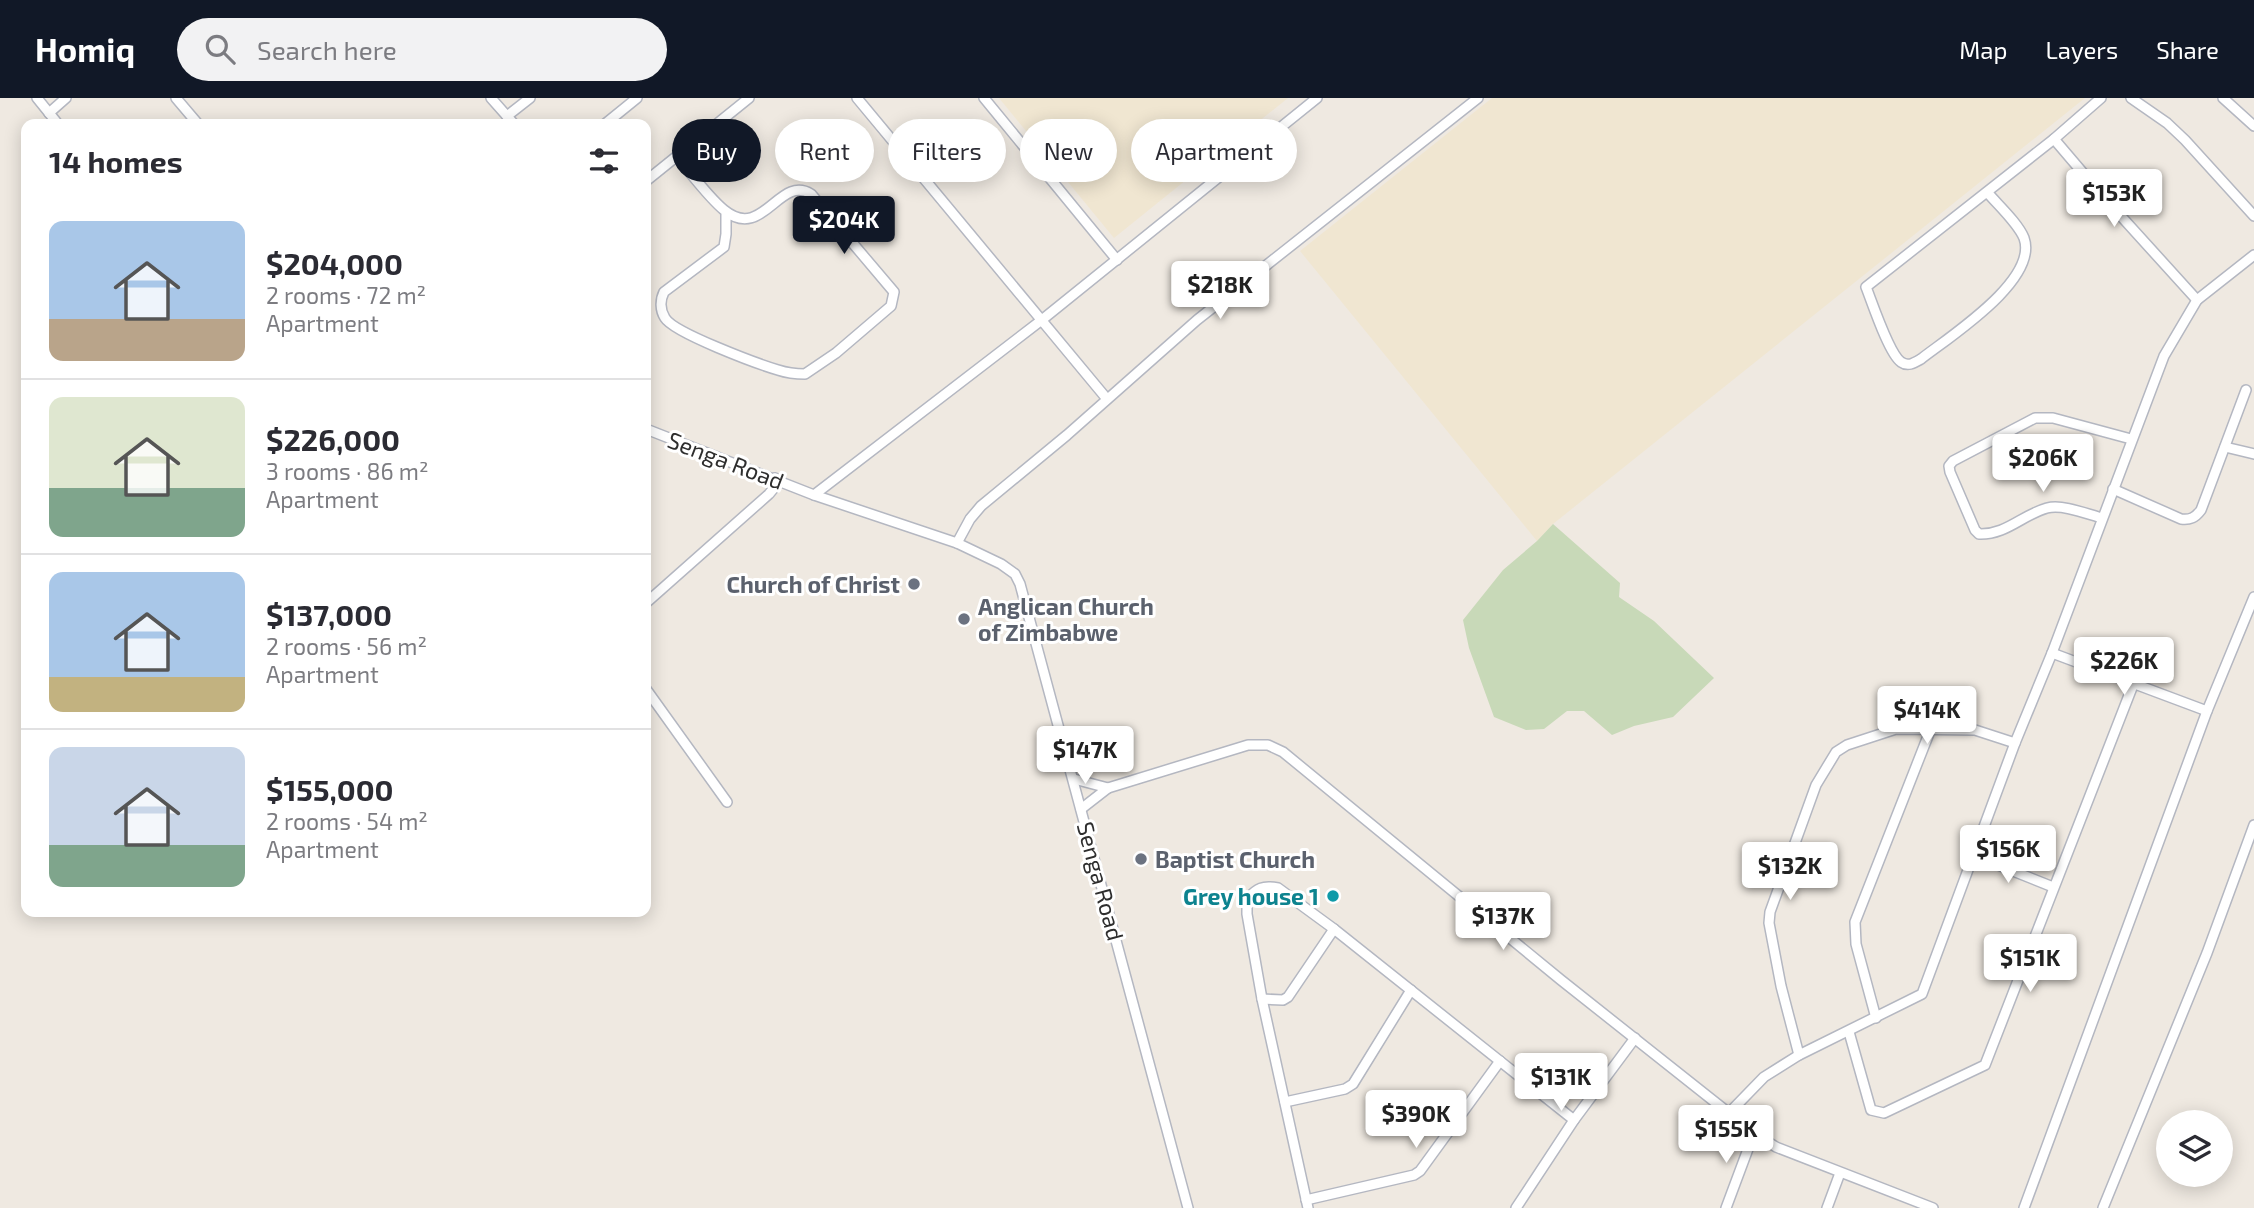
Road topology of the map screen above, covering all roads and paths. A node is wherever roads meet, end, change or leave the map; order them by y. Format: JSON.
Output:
{"nodes":[{"id":1,"x":37,"y":98,"type":"edge"},
{"id":2,"x":66,"y":98,"type":"edge"},
{"id":3,"x":176,"y":98,"type":"edge"},
{"id":4,"x":491,"y":98,"type":"edge"},
{"id":5,"x":530,"y":98,"type":"edge"},
{"id":6,"x":637,"y":98,"type":"edge"},
{"id":7,"x":749,"y":98,"type":"edge"},
{"id":8,"x":857,"y":98,"type":"edge"},
{"id":9,"x":984,"y":98,"type":"edge"},
{"id":10,"x":1317,"y":98,"type":"edge"},
{"id":11,"x":1478,"y":98,"type":"edge"},
{"id":12,"x":2101,"y":98,"type":"edge"},
{"id":13,"x":2131,"y":98,"type":"edge"},
{"id":14,"x":2223,"y":98,"type":"edge"},
{"id":15,"x":49,"y":113,"type":"junction"},
{"id":16,"x":507,"y":116,"type":"junction"},
{"id":17,"x":54,"y":119,"type":"edge"},
{"id":18,"x":194,"y":119,"type":"edge"},
{"id":19,"x":510,"y":119,"type":"edge"},
{"id":20,"x":611,"y":119,"type":"edge"},
{"id":21,"x":723,"y":119,"type":"edge"},
{"id":22,"x":2254,"y":126,"type":"edge"},
{"id":23,"x":2054,"y":139,"type":"junction"},
{"id":24,"x":672,"y":161,"type":"edge"},
{"id":25,"x":651,"y":177,"type":"edge"},
{"id":26,"x":699,"y":182,"type":"edge"},
{"id":27,"x":1987,"y":192,"type":"junction"},
{"id":28,"x":726,"y":212,"type":"junction"},
{"id":29,"x":2254,"y":216,"type":"edge"},
{"id":30,"x":2254,"y":255,"type":"edge"},
{"id":31,"x":1117,"y":260,"type":"junction"},
{"id":32,"x":2197,"y":300,"type":"junction"},
{"id":33,"x":1043,"y":319,"type":"junction"},
{"id":34,"x":2246,"y":390,"type":"dead end"},
{"id":35,"x":1107,"y":399,"type":"junction"},
{"id":36,"x":651,"y":431,"type":"edge"},
{"id":37,"x":2131,"y":439,"type":"junction"},
{"id":38,"x":2225,"y":447,"type":"junction"},
{"id":39,"x":2254,"y":454,"type":"edge"},
{"id":40,"x":775,"y":478,"type":"junction"},
{"id":41,"x":2113,"y":489,"type":"junction"},
{"id":42,"x":814,"y":495,"type":"junction"},
{"id":43,"x":2102,"y":518,"type":"junction"},
{"id":44,"x":957,"y":544,"type":"junction"},
{"id":45,"x":2254,"y":597,"type":"edge"},
{"id":46,"x":651,"y":599,"type":"edge"},
{"id":47,"x":2052,"y":653,"type":"junction"},
{"id":48,"x":2133,"y":685,"type":"junction"},
{"id":49,"x":651,"y":696,"type":"edge"},
{"id":50,"x":2207,"y":711,"type":"junction"},
{"id":51,"x":1930,"y":731,"type":"junction"},
{"id":52,"x":2015,"y":743,"type":"junction"},
{"id":53,"x":1074,"y":779,"type":"junction"},
{"id":54,"x":1108,"y":788,"type":"junction"},
{"id":55,"x":727,"y":802,"type":"dead end"},
{"id":56,"x":1082,"y":808,"type":"junction"},
{"id":57,"x":2254,"y":825,"type":"edge"},
{"id":58,"x":1973,"y":855,"type":"junction"},
{"id":59,"x":2053,"y":887,"type":"junction"},
{"id":60,"x":1334,"y":929,"type":"junction"},
{"id":61,"x":1411,"y":990,"type":"junction"},
{"id":62,"x":1262,"y":999,"type":"junction"},
{"id":63,"x":1876,"y":1018,"type":"junction"},
{"id":64,"x":1849,"y":1032,"type":"junction"},
{"id":65,"x":1635,"y":1038,"type":"junction"},
{"id":66,"x":1799,"y":1055,"type":"junction"},
{"id":67,"x":1500,"y":1061,"type":"junction"},
{"id":68,"x":1285,"y":1102,"type":"junction"},
{"id":69,"x":1729,"y":1113,"type":"junction"},
{"id":70,"x":1574,"y":1120,"type":"junction"},
{"id":71,"x":1754,"y":1133,"type":"junction"},
{"id":72,"x":1840,"y":1173,"type":"junction"},
{"id":73,"x":1307,"y":1204,"type":"edge"},
{"id":74,"x":1188,"y":1208,"type":"edge"},
{"id":75,"x":1516,"y":1208,"type":"edge"},
{"id":76,"x":1726,"y":1208,"type":"edge"},
{"id":77,"x":1827,"y":1208,"type":"edge"},
{"id":78,"x":1930,"y":1208,"type":"edge"},
{"id":79,"x":2024,"y":1208,"type":"edge"},
{"id":80,"x":2103,"y":1208,"type":"edge"}],
"edges":[{"from":1,"to":15,"type":"street"},
{"from":2,"to":15,"type":"street"},
{"from":3,"to":18,"type":"street"},
{"from":4,"to":16,"type":"street"},
{"from":5,"to":16,"type":"street"},
{"from":6,"to":20,"type":"street"},
{"from":7,"to":21,"type":"street"},
{"from":8,"to":33,"type":"street"},
{"from":9,"to":31,"type":"street"},
{"from":10,"to":31,"type":"street"},
{"from":11,"to":35,"type":"street"},
{"from":12,"to":23,"type":"street"},
{"from":13,"to":29,"type":"street"},
{"from":14,"to":22,"type":"street"},
{"from":15,"to":17,"type":"street"},
{"from":16,"to":19,"type":"street"},
{"from":23,"to":27,"type":"street"},
{"from":23,"to":32,"type":"street"},
{"from":24,"to":25,"type":"street"},
{"from":26,"to":28,"type":"street"},
{"from":27,"to":27,"type":"street"},
{"from":28,"to":28,"type":"street"},
{"from":30,"to":32,"type":"street"},
{"from":31,"to":33,"type":"street"},
{"from":32,"to":37,"type":"street"},
{"from":33,"to":35,"type":"street"},
{"from":33,"to":42,"type":"street"},
{"from":34,"to":38,"type":"street"},
{"from":35,"to":44,"type":"street"},
{"from":36,"to":40,"type":"street","name":"Senga Road"},
{"from":37,"to":41,"type":"street"},
{"from":37,"to":43,"type":"street"},
{"from":38,"to":39,"type":"street"},
{"from":38,"to":41,"type":"street"},
{"from":40,"to":42,"type":"street","name":"Senga Road"},
{"from":40,"to":46,"type":"street"},
{"from":41,"to":43,"type":"street"},
{"from":42,"to":44,"type":"street","name":"Senga Road"},
{"from":43,"to":47,"type":"street"},
{"from":44,"to":53,"type":"street","name":"Senga Road"},
{"from":45,"to":50,"type":"street"},
{"from":47,"to":48,"type":"street"},
{"from":47,"to":52,"type":"street"},
{"from":48,"to":50,"type":"street"},
{"from":48,"to":59,"type":"street"},
{"from":49,"to":55,"type":"street"},
{"from":50,"to":79,"type":"street"},
{"from":51,"to":52,"type":"street"},
{"from":51,"to":63,"type":"street"},
{"from":51,"to":66,"type":"street"},
{"from":52,"to":58,"type":"street"},
{"from":53,"to":54,"type":"street"},
{"from":53,"to":56,"type":"street","name":"Senga Road"},
{"from":54,"to":56,"type":"street"},
{"from":54,"to":65,"type":"street"},
{"from":56,"to":74,"type":"street","name":"Senga Road"},
{"from":57,"to":80,"type":"street"},
{"from":58,"to":59,"type":"street"},
{"from":58,"to":63,"type":"street"},
{"from":59,"to":64,"type":"street"},
{"from":60,"to":61,"type":"street"},
{"from":60,"to":62,"type":"street"},
{"from":60,"to":62,"type":"street"},
{"from":61,"to":67,"type":"street"},
{"from":61,"to":68,"type":"street"},
{"from":62,"to":68,"type":"street"},
{"from":63,"to":64,"type":"street"},
{"from":64,"to":66,"type":"street"},
{"from":65,"to":69,"type":"street"},
{"from":65,"to":70,"type":"street"},
{"from":66,"to":69,"type":"street"},
{"from":67,"to":70,"type":"street"},
{"from":67,"to":73,"type":"street"},
{"from":68,"to":73,"type":"street"},
{"from":69,"to":71,"type":"street"},
{"from":70,"to":75,"type":"street"},
{"from":71,"to":72,"type":"street"},
{"from":71,"to":76,"type":"street"},
{"from":72,"to":77,"type":"street"},
{"from":72,"to":78,"type":"street"}]}
